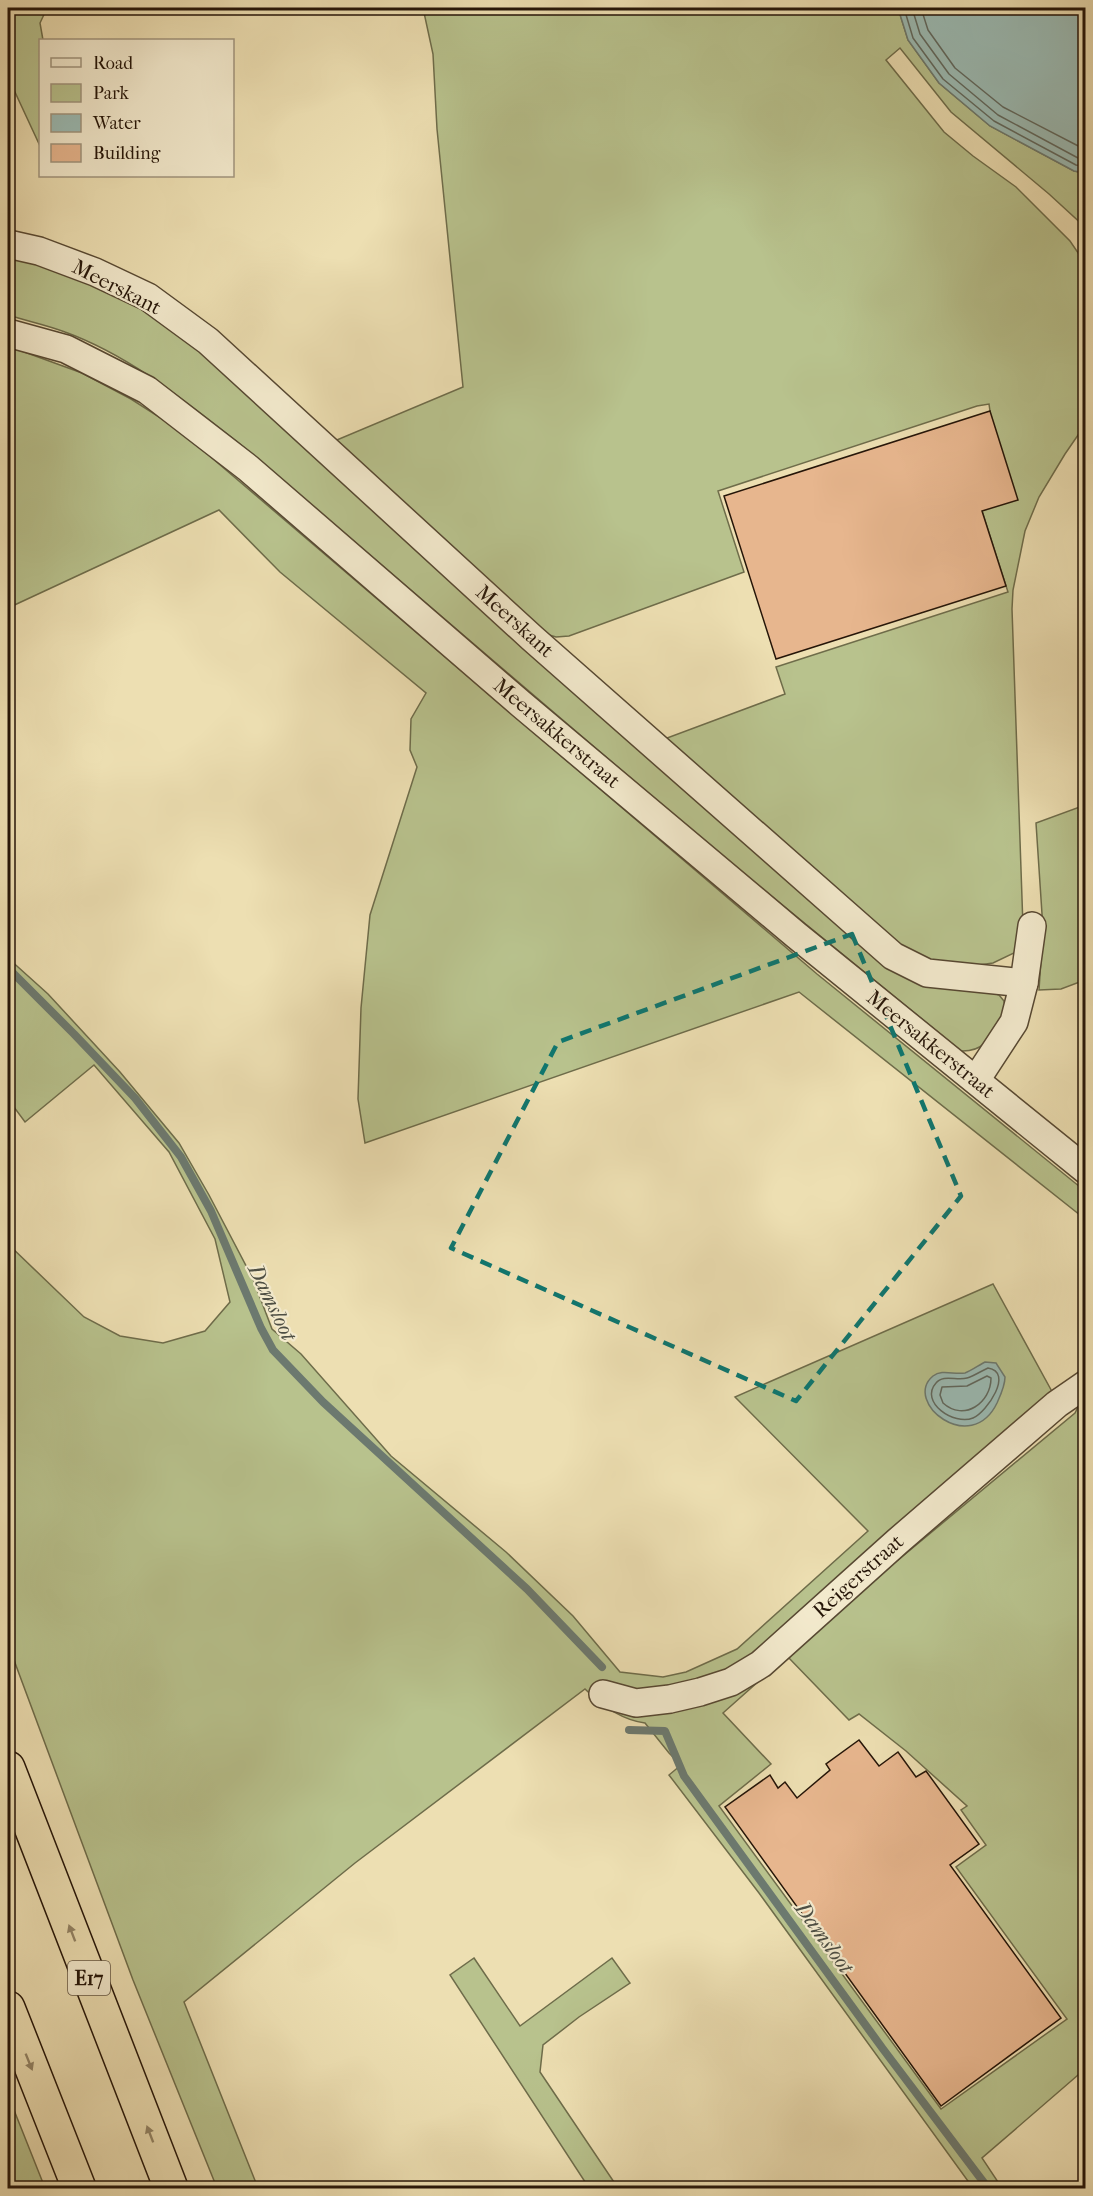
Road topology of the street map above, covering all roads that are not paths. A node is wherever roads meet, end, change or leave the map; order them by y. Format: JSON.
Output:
{"nodes":[{"id":1,"x":8,"y":244,"type":"edge"},
{"id":2,"x":8,"y":333,"type":"edge"},
{"id":3,"x":1032,"y":926,"type":"dead end"},
{"id":4,"x":1024,"y":983,"type":"junction"},
{"id":5,"x":976,"y":1080,"type":"junction"},
{"id":6,"x":1086,"y":1170,"type":"edge"},
{"id":7,"x":1086,"y":1384,"type":"edge"},
{"id":8,"x":603,"y":1694,"type":"dead end"},
{"id":9,"x":8,"y":1768,"type":"edge"},
{"id":10,"x":8,"y":2008,"type":"edge"},
{"id":11,"x":79,"y":2188,"type":"edge"},
{"id":12,"x":171,"y":2188,"type":"edge"}],
"edges":[{"from":1,"to":4,"type":"street","name":"Meerskant"},
{"from":2,"to":5,"type":"street","name":"Meersakkerstraat"},
{"from":3,"to":4,"type":"street"},
{"from":4,"to":5,"type":"street"},
{"from":5,"to":6,"type":"street","name":"Meersakkerstraat"},
{"from":7,"to":8,"type":"street","name":"Reigerstraat"},
{"from":12,"to":9,"type":"highway","number":"E17","one_way":true},
{"from":10,"to":11,"type":"highway","one_way":true}]}
